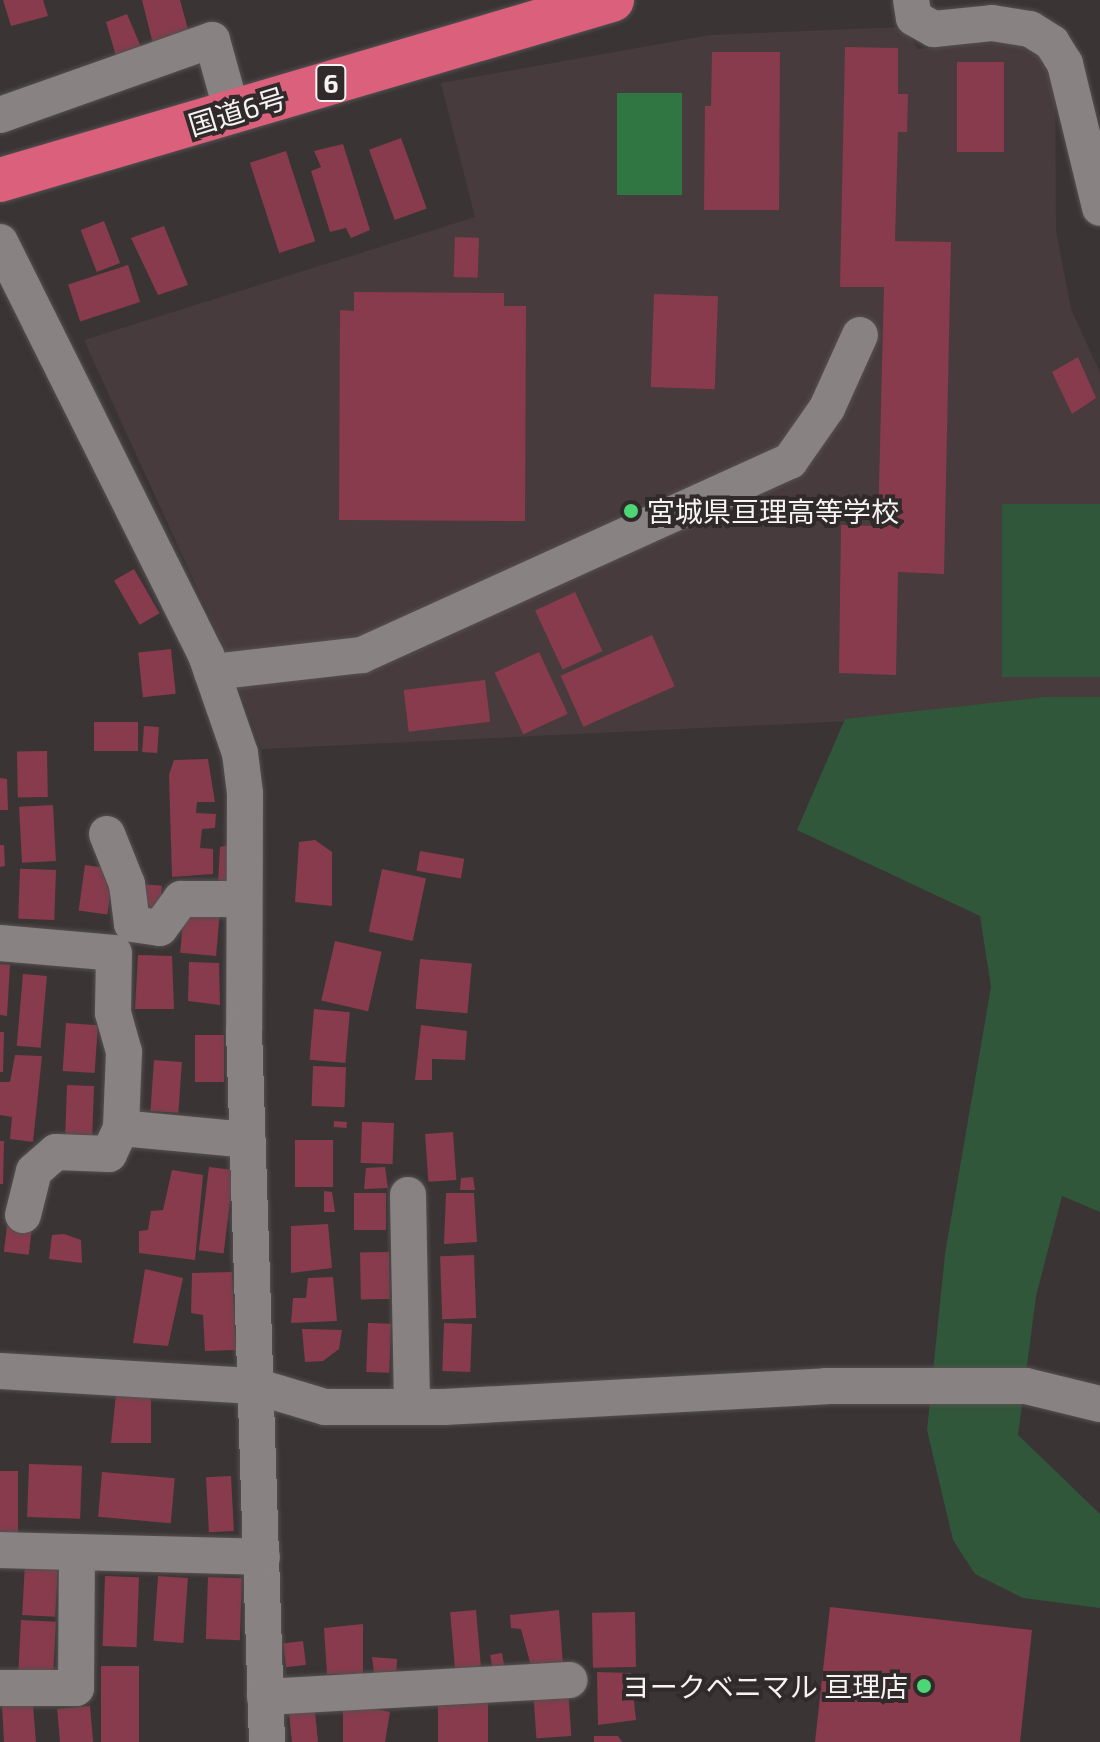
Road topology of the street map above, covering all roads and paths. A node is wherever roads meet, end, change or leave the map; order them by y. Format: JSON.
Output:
{"nodes":[{"id":1,"x":612,"y":0,"type":"edge"},
{"id":2,"x":913,"y":9,"type":"edge"},
{"id":3,"x":232,"y":112,"type":"junction"},
{"id":4,"x":0,"y":115,"type":"edge"},
{"id":5,"x":0,"y":180,"type":"edge"},
{"id":6,"x":1100,"y":208,"type":"edge"},
{"id":7,"x":0,"y":242,"type":"edge"},
{"id":8,"x":860,"y":335,"type":"dead end"},
{"id":9,"x":209,"y":663,"type":"junction"},
{"id":10,"x":107,"y":834,"type":"dead end"},
{"id":11,"x":244,"y":899,"type":"junction"},
{"id":12,"x":0,"y":943,"type":"edge"},
{"id":13,"x":121,"y":1128,"type":"junction"},
{"id":14,"x":247,"y":1140,"type":"junction"},
{"id":15,"x":408,"y":1195,"type":"dead end"},
{"id":16,"x":23,"y":1215,"type":"dead end"},
{"id":17,"x":0,"y":1371,"type":"edge"},
{"id":18,"x":255,"y":1386,"type":"junction"},
{"id":19,"x":1100,"y":1404,"type":"edge"},
{"id":20,"x":412,"y":1407,"type":"junction"},
{"id":21,"x":0,"y":1550,"type":"edge"},
{"id":22,"x":77,"y":1552,"type":"junction"},
{"id":23,"x":262,"y":1557,"type":"junction"},
{"id":24,"x":570,"y":1680,"type":"dead end"},
{"id":25,"x":0,"y":1688,"type":"edge"},
{"id":26,"x":265,"y":1697,"type":"junction"},
{"id":27,"x":267,"y":1742,"type":"edge"}],
"edges":[{"from":1,"to":3,"type":"highway","name":"国道6号","number":"6"},
{"from":2,"to":6,"type":"street"},
{"from":3,"to":4,"type":"street"},
{"from":3,"to":5,"type":"highway","name":"国道6号","number":"6"},
{"from":7,"to":9,"type":"street"},
{"from":8,"to":9,"type":"street"},
{"from":9,"to":11,"type":"street"},
{"from":10,"to":11,"type":"street"},
{"from":11,"to":14,"type":"street"},
{"from":12,"to":13,"type":"street"},
{"from":13,"to":14,"type":"street"},
{"from":13,"to":16,"type":"street"},
{"from":14,"to":18,"type":"street"},
{"from":15,"to":20,"type":"street"},
{"from":17,"to":18,"type":"street"},
{"from":18,"to":20,"type":"street"},
{"from":18,"to":23,"type":"street"},
{"from":19,"to":20,"type":"street"},
{"from":21,"to":22,"type":"street"},
{"from":22,"to":23,"type":"street"},
{"from":22,"to":25,"type":"street"},
{"from":23,"to":26,"type":"street"},
{"from":24,"to":26,"type":"street"},
{"from":26,"to":27,"type":"street"}]}
